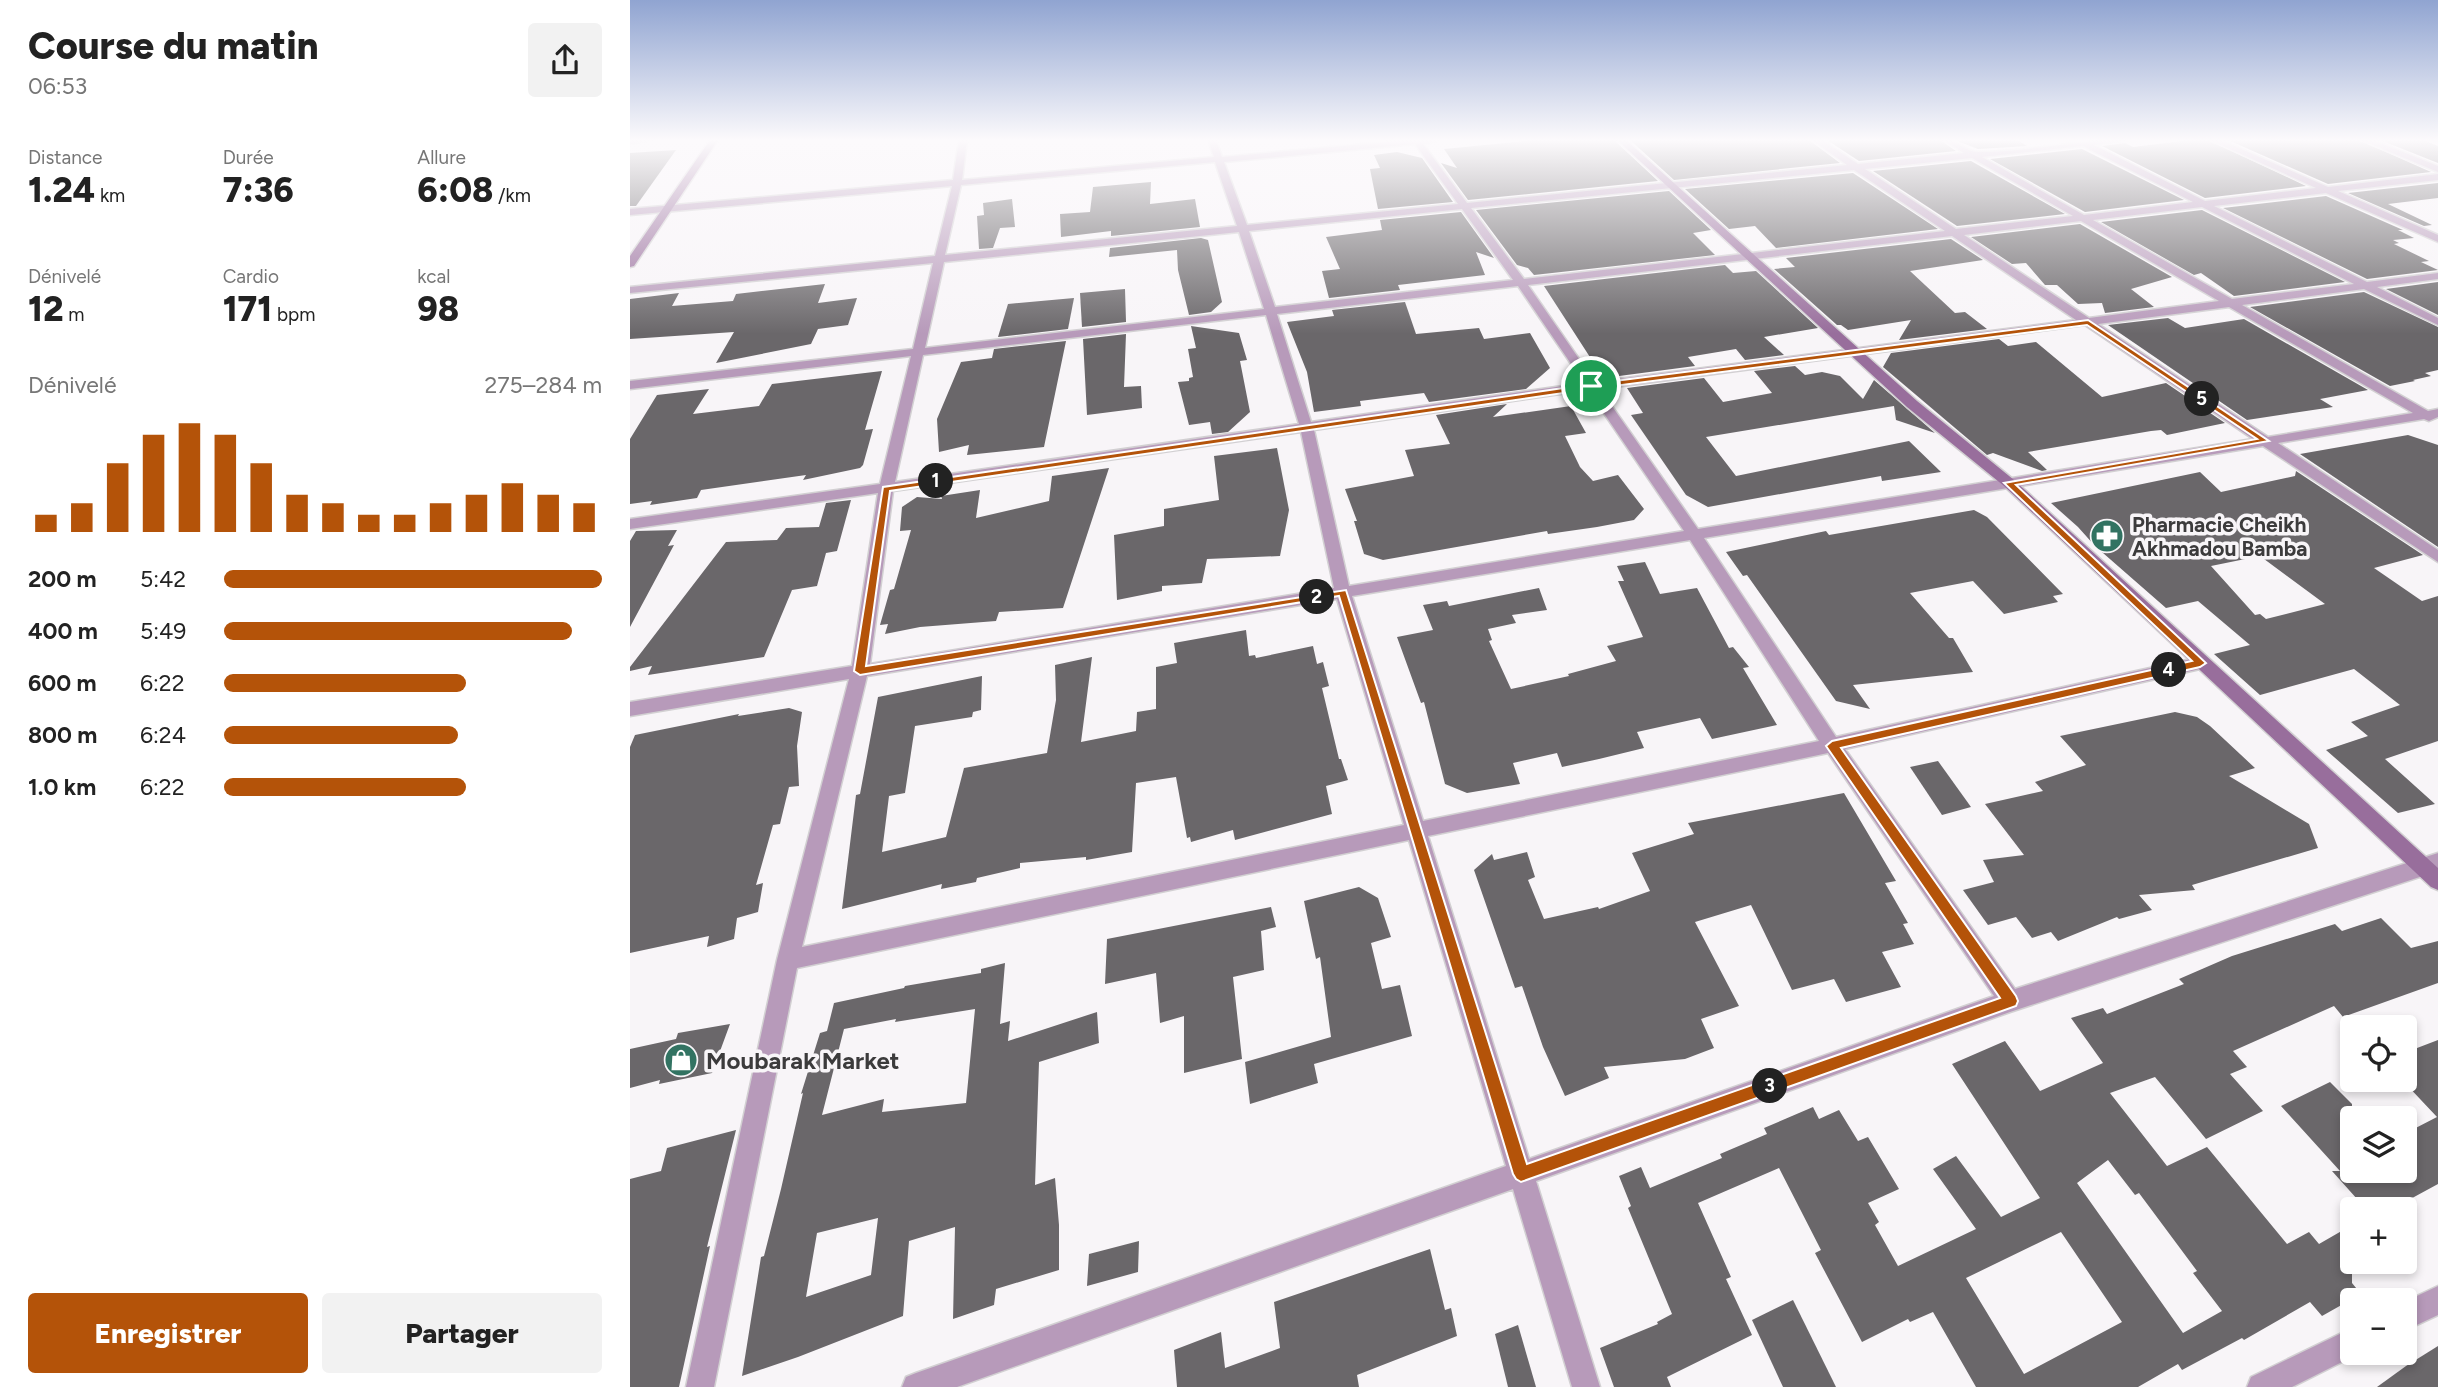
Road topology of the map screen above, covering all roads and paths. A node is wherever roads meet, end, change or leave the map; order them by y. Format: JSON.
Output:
{"nodes":[{"id":1,"x":670,"y":205,"type":"edge"},
{"id":2,"x":706,"y":205,"type":"edge"},
{"id":3,"x":952,"y":205,"type":"edge"},
{"id":4,"x":1235,"y":205,"type":"edge"},
{"id":5,"x":1479,"y":205,"type":"edge"},
{"id":6,"x":1694,"y":205,"type":"edge"},
{"id":7,"x":1912,"y":205,"type":"edge"},
{"id":8,"x":2059,"y":205,"type":"edge"},
{"id":9,"x":2198,"y":205,"type":"edge"},
{"id":10,"x":2205,"y":205,"type":"edge"},
{"id":11,"x":2360,"y":205,"type":"edge"},
{"id":12,"x":1467,"y":206,"type":"junction"},
{"id":13,"x":668,"y":208,"type":"junction"},
{"id":14,"x":630,"y":212,"type":"edge"},
{"id":15,"x":2082,"y":218,"type":"junction"},
{"id":16,"x":1244,"y":229,"type":"junction"},
{"id":17,"x":1954,"y":233,"type":"junction"},
{"id":18,"x":2438,"y":239,"type":"edge"},
{"id":19,"x":1750,"y":256,"type":"junction"},
{"id":20,"x":939,"y":259,"type":"junction"},
{"id":21,"x":630,"y":264,"type":"edge"},
{"id":22,"x":2438,"y":276,"type":"edge"},
{"id":23,"x":1521,"y":283,"type":"junction"},
{"id":24,"x":2366,"y":286,"type":"junction"},
{"id":25,"x":630,"y":290,"type":"edge"},
{"id":26,"x":2231,"y":303,"type":"junction"},
{"id":27,"x":1269,"y":312,"type":"junction"},
{"id":28,"x":2438,"y":322,"type":"edge"},
{"id":29,"x":2088,"y":323,"type":"junction"},
{"id":30,"x":917,"y":352,"type":"junction"},
{"id":31,"x":1856,"y":352,"type":"junction"},
{"id":32,"x":630,"y":385,"type":"edge"},
{"id":33,"x":1591,"y":386,"type":"junction"},
{"id":34,"x":2434,"y":417,"type":"edge"},
{"id":35,"x":1307,"y":429,"type":"junction"},
{"id":36,"x":2265,"y":441,"type":"junction"},
{"id":37,"x":2009,"y":483,"type":"junction"},
{"id":38,"x":886,"y":489,"type":"junction"},
{"id":39,"x":630,"y":524,"type":"edge"},
{"id":40,"x":1694,"y":535,"type":"junction"},
{"id":41,"x":2438,"y":557,"type":"edge"},
{"id":42,"x":1343,"y":592,"type":"junction"},
{"id":43,"x":2200,"y":663,"type":"junction"},
{"id":44,"x":860,"y":671,"type":"junction"},
{"id":45,"x":630,"y":709,"type":"edge"},
{"id":46,"x":1832,"y":746,"type":"junction"},
{"id":47,"x":1418,"y":831,"type":"junction"},
{"id":48,"x":2433,"y":870,"type":"edge"},
{"id":49,"x":788,"y":960,"type":"junction"},
{"id":50,"x":2010,"y":1001,"type":"junction"},
{"id":51,"x":1521,"y":1174,"type":"junction"},
{"id":52,"x":2438,"y":1300,"type":"edge"},
{"id":53,"x":2417,"y":1310,"type":"edge"},
{"id":54,"x":2340,"y":1348,"type":"edge"},
{"id":55,"x":699,"y":1387,"type":"edge"},
{"id":56,"x":916,"y":1387,"type":"edge"},
{"id":57,"x":1586,"y":1387,"type":"edge"},
{"id":58,"x":2261,"y":1387,"type":"edge"}],
"edges":[{"from":1,"to":13,"type":"street"},
{"from":2,"to":13,"type":"street"},
{"from":3,"to":20,"type":"street"},
{"from":4,"to":16,"type":"street"},
{"from":5,"to":12,"type":"street"},
{"from":6,"to":19,"type":"street"},
{"from":7,"to":17,"type":"street"},
{"from":8,"to":15,"type":"street"},
{"from":9,"to":15,"type":"street"},
{"from":10,"to":24,"type":"street"},
{"from":11,"to":18,"type":"street"},
{"from":12,"to":16,"type":"street"},
{"from":12,"to":23,"type":"street"},
{"from":13,"to":14,"type":"street"},
{"from":13,"to":21,"type":"street"},
{"from":15,"to":17,"type":"street"},
{"from":15,"to":26,"type":"street"},
{"from":16,"to":20,"type":"street"},
{"from":16,"to":27,"type":"street"},
{"from":17,"to":19,"type":"street"},
{"from":17,"to":29,"type":"street"},
{"from":19,"to":23,"type":"street"},
{"from":19,"to":31,"type":"street"},
{"from":20,"to":25,"type":"street"},
{"from":20,"to":30,"type":"street"},
{"from":22,"to":24,"type":"street"},
{"from":23,"to":27,"type":"street"},
{"from":23,"to":33,"type":"street"},
{"from":24,"to":26,"type":"street"},
{"from":24,"to":28,"type":"street"},
{"from":26,"to":29,"type":"street"},
{"from":26,"to":34,"type":"street"},
{"from":27,"to":30,"type":"street"},
{"from":27,"to":35,"type":"street"},
{"from":29,"to":31,"type":"street"},
{"from":29,"to":36,"type":"street"},
{"from":30,"to":32,"type":"street"},
{"from":30,"to":38,"type":"street"},
{"from":31,"to":33,"type":"street"},
{"from":31,"to":37,"type":"street"},
{"from":33,"to":35,"type":"street"},
{"from":33,"to":40,"type":"street"},
{"from":34,"to":36,"type":"street"},
{"from":35,"to":38,"type":"street"},
{"from":35,"to":42,"type":"street"},
{"from":36,"to":37,"type":"street"},
{"from":36,"to":41,"type":"street"},
{"from":37,"to":40,"type":"street"},
{"from":37,"to":43,"type":"street"},
{"from":38,"to":39,"type":"street"},
{"from":38,"to":44,"type":"street"},
{"from":40,"to":42,"type":"street"},
{"from":40,"to":46,"type":"street"},
{"from":42,"to":44,"type":"street"},
{"from":42,"to":47,"type":"street"},
{"from":43,"to":46,"type":"street"},
{"from":43,"to":48,"type":"street"},
{"from":44,"to":45,"type":"street"},
{"from":44,"to":49,"type":"street"},
{"from":46,"to":47,"type":"street"},
{"from":46,"to":50,"type":"street"},
{"from":47,"to":49,"type":"street"},
{"from":47,"to":51,"type":"street"},
{"from":48,"to":50,"type":"street"},
{"from":49,"to":55,"type":"street"},
{"from":50,"to":51,"type":"street"},
{"from":51,"to":56,"type":"street"},
{"from":51,"to":57,"type":"street"},
{"from":52,"to":53,"type":"street"},
{"from":54,"to":58,"type":"street"}]}
